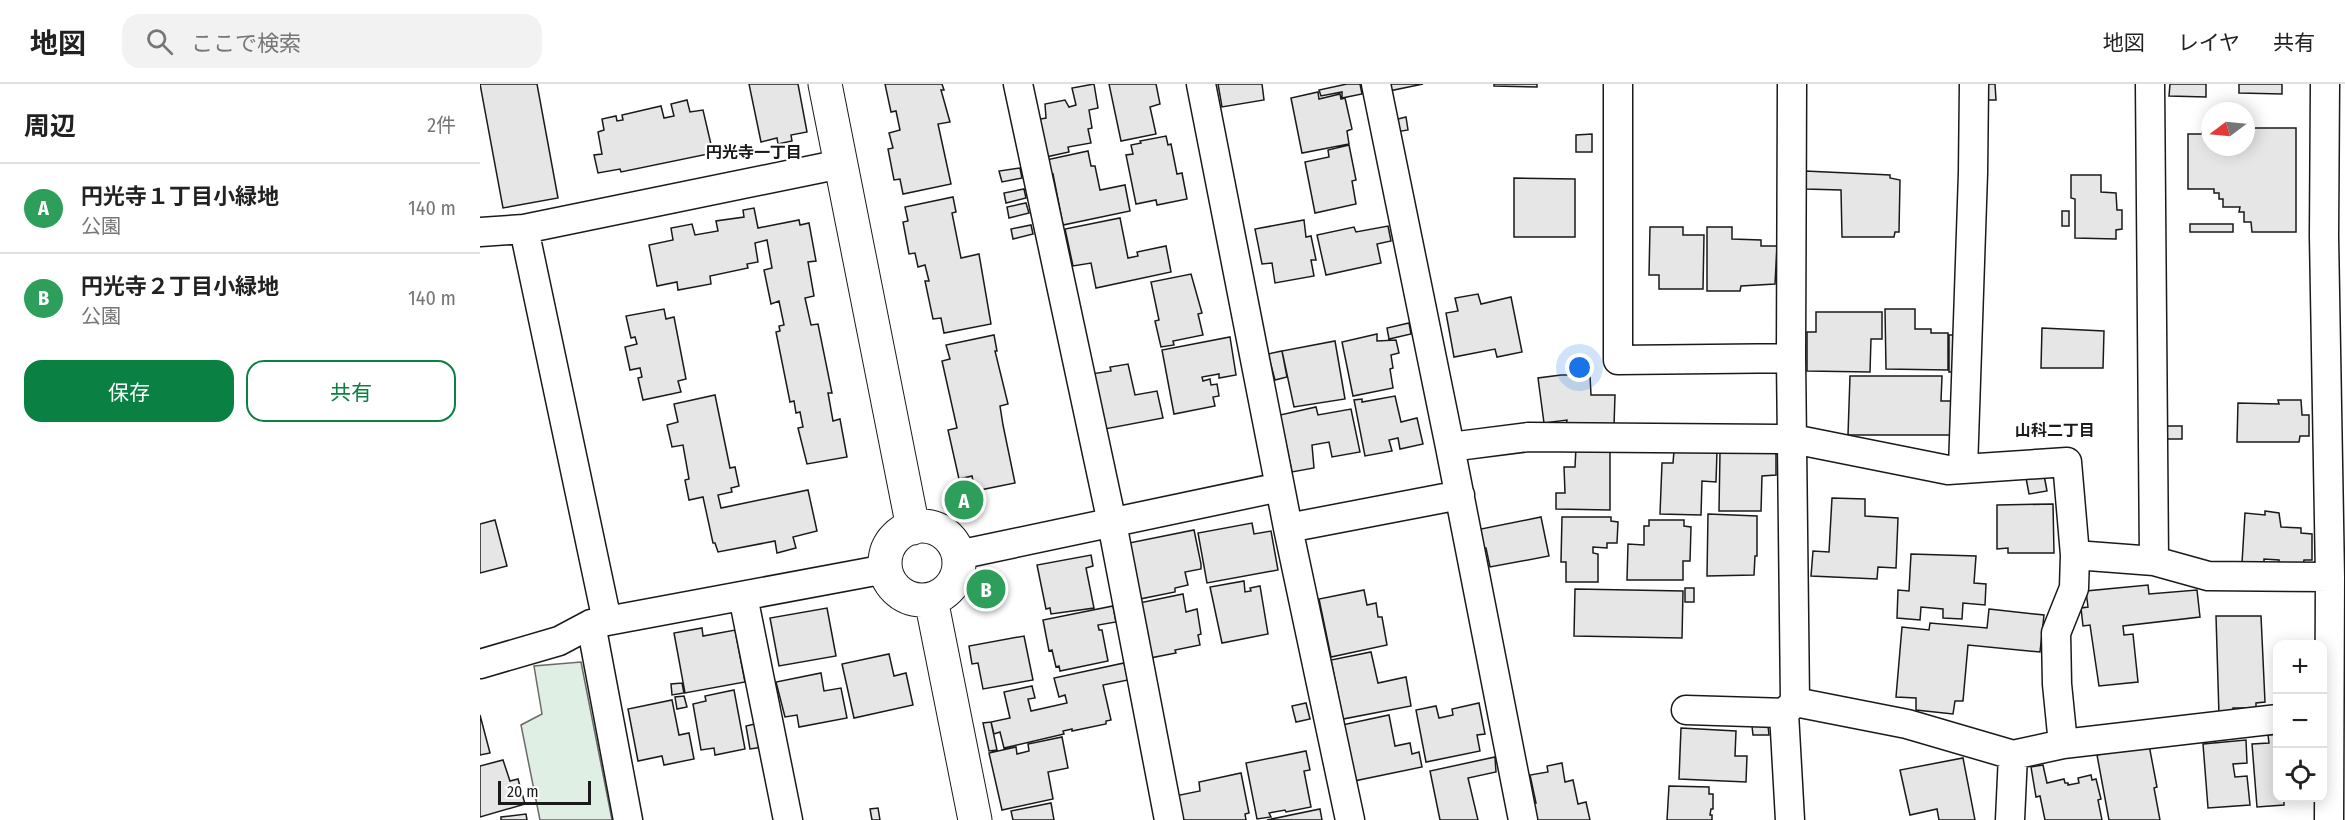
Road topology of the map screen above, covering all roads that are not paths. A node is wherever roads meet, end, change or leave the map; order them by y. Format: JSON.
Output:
{"nodes":[{"id":1,"x":825,"y":84,"type":"edge"},
{"id":2,"x":1018,"y":84,"type":"edge"},
{"id":3,"x":1201,"y":84,"type":"edge"},
{"id":4,"x":1376,"y":84,"type":"edge"},
{"id":5,"x":1618,"y":84,"type":"edge"},
{"id":6,"x":1792,"y":84,"type":"edge"},
{"id":7,"x":1974,"y":84,"type":"edge"},
{"id":8,"x":2150,"y":84,"type":"edge"},
{"id":9,"x":2325,"y":84,"type":"edge"},
{"id":10,"x":841,"y":165,"type":"junction"},
{"id":11,"x":524,"y":229,"type":"junction"},
{"id":12,"x":480,"y":232,"type":"edge"},
{"id":13,"x":1791,"y":358,"type":"junction"},
{"id":14,"x":1793,"y":439,"type":"junction"},
{"id":15,"x":1450,"y":447,"type":"junction"},
{"id":16,"x":1963,"y":469,"type":"junction"},
{"id":17,"x":1280,"y":487,"type":"junction"},
{"id":18,"x":1460,"y":495,"type":"junction"},
{"id":19,"x":1112,"y":523,"type":"junction"},
{"id":20,"x":913,"y":528,"type":"junction"},
{"id":21,"x":1288,"y":528,"type":"junction"},
{"id":22,"x":958,"y":555,"type":"junction"},
{"id":23,"x":2075,"y":555,"type":"junction"},
{"id":24,"x":2154,"y":561,"type":"junction"},
{"id":25,"x":885,"y":569,"type":"junction"},
{"id":26,"x":2330,"y":577,"type":"junction"},
{"id":27,"x":743,"y":596,"type":"junction"},
{"id":28,"x":931,"y":599,"type":"junction"},
{"id":29,"x":599,"y":623,"type":"junction"},
{"id":30,"x":480,"y":664,"type":"edge"},
{"id":31,"x":1790,"y":707,"type":"junction"},
{"id":32,"x":1686,"y":710,"type":"dead end"},
{"id":33,"x":2332,"y":714,"type":"edge"},
{"id":34,"x":2273,"y":720,"type":"edge"},
{"id":35,"x":2063,"y":744,"type":"junction"},
{"id":36,"x":2013,"y":755,"type":"junction"},
{"id":37,"x":628,"y":820,"type":"edge"},
{"id":38,"x":788,"y":820,"type":"edge"},
{"id":39,"x":975,"y":820,"type":"edge"},
{"id":40,"x":1169,"y":820,"type":"edge"},
{"id":41,"x":1350,"y":820,"type":"edge"},
{"id":42,"x":1523,"y":820,"type":"edge"},
{"id":43,"x":1790,"y":820,"type":"edge"},
{"id":44,"x":2010,"y":820,"type":"edge"},
{"id":45,"x":2329,"y":820,"type":"edge"}],
"edges":[{"from":1,"to":10,"type":"street"},
{"from":2,"to":19,"type":"street"},
{"from":3,"to":17,"type":"street"},
{"from":4,"to":15,"type":"street"},
{"from":5,"to":13,"type":"street"},
{"from":6,"to":13,"type":"street"},
{"from":7,"to":16,"type":"street"},
{"from":8,"to":24,"type":"street"},
{"from":9,"to":26,"type":"street"},
{"from":10,"to":11,"type":"street"},
{"from":10,"to":20,"type":"street"},
{"from":11,"to":12,"type":"street"},
{"from":11,"to":29,"type":"street"},
{"from":13,"to":14,"type":"street"},
{"from":14,"to":15,"type":"street"},
{"from":14,"to":16,"type":"street"},
{"from":14,"to":31,"type":"street"},
{"from":15,"to":18,"type":"street"},
{"from":16,"to":23,"type":"street"},
{"from":17,"to":19,"type":"street"},
{"from":17,"to":21,"type":"street"},
{"from":18,"to":21,"type":"street"},
{"from":18,"to":42,"type":"street"},
{"from":19,"to":22,"type":"street"},
{"from":19,"to":40,"type":"street"},
{"from":20,"to":22,"type":"street"},
{"from":20,"to":25,"type":"street"},
{"from":21,"to":41,"type":"street"},
{"from":22,"to":28,"type":"street"},
{"from":23,"to":24,"type":"street"},
{"from":23,"to":35,"type":"street"},
{"from":24,"to":26,"type":"street"},
{"from":25,"to":27,"type":"street"},
{"from":25,"to":28,"type":"street"},
{"from":26,"to":33,"type":"street"},
{"from":27,"to":29,"type":"street"},
{"from":27,"to":38,"type":"street"},
{"from":28,"to":39,"type":"street"},
{"from":29,"to":30,"type":"street"},
{"from":29,"to":37,"type":"street"},
{"from":31,"to":32,"type":"street"},
{"from":31,"to":36,"type":"street"},
{"from":31,"to":43,"type":"street"},
{"from":33,"to":45,"type":"street"},
{"from":34,"to":35,"type":"street"},
{"from":35,"to":36,"type":"street"},
{"from":36,"to":44,"type":"street"}]}
